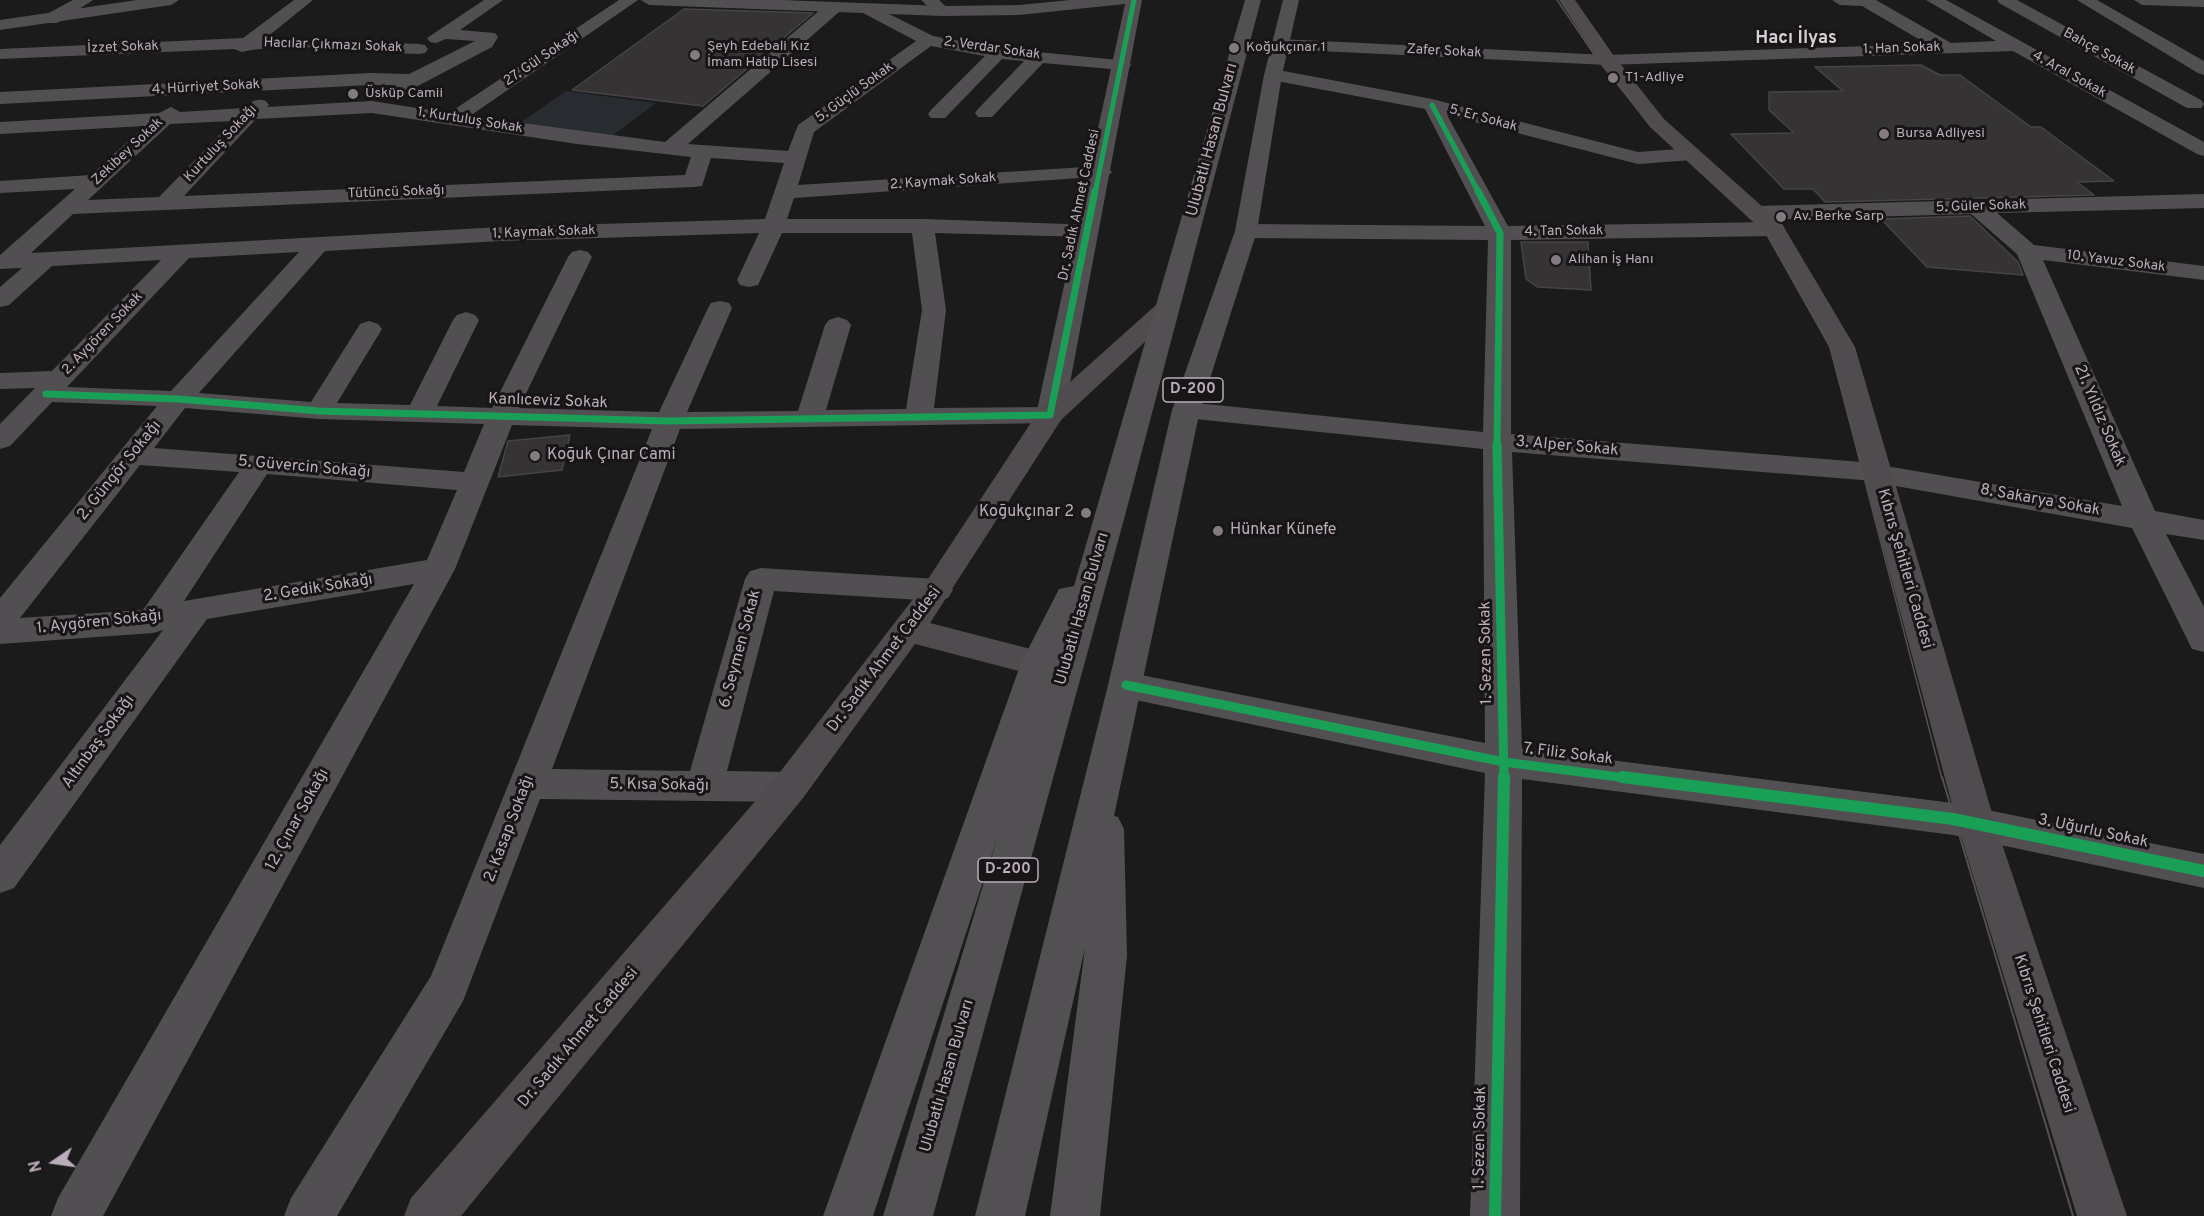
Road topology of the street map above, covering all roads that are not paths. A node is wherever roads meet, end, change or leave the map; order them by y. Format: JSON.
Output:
{"nodes":[{"id":1,"x":85,"y":0,"type":"edge"},
{"id":2,"x":171,"y":0,"type":"edge"},
{"id":3,"x":305,"y":0,"type":"edge"},
{"id":4,"x":495,"y":0,"type":"edge"},
{"id":5,"x":630,"y":0,"type":"edge"},
{"id":6,"x":649,"y":0,"type":"edge"},
{"id":7,"x":929,"y":0,"type":"edge"},
{"id":8,"x":1120,"y":0,"type":"edge"},
{"id":9,"x":1134,"y":0,"type":"edge"},
{"id":10,"x":1253,"y":0,"type":"edge"},
{"id":11,"x":1291,"y":0,"type":"edge"},
{"id":12,"x":1567,"y":0,"type":"edge"},
{"id":13,"x":1840,"y":0,"type":"edge"},
{"id":14,"x":1934,"y":0,"type":"edge"},
{"id":15,"x":2005,"y":0,"type":"edge"},
{"id":16,"x":2085,"y":0,"type":"edge"},
{"id":17,"x":2142,"y":0,"type":"edge"},
{"id":18,"x":729,"y":2,"type":"edge"},
{"id":19,"x":2204,"y":2,"type":"edge"},
{"id":20,"x":833,"y":8,"type":"junction"},
{"id":21,"x":869,"y":9,"type":"junction"},
{"id":22,"x":944,"y":11,"type":"junction"},
{"id":23,"x":51,"y":19,"type":"junction"},
{"id":24,"x":0,"y":25,"type":"edge"},
{"id":25,"x":442,"y":34,"type":"junction"},
{"id":26,"x":928,"y":40,"type":"junction"},
{"id":27,"x":247,"y":43,"type":"junction"},
{"id":28,"x":1280,"y":44,"type":"junction"},
{"id":29,"x":2016,"y":46,"type":"junction"},
{"id":30,"x":1947,"y":48,"type":"junction"},
{"id":31,"x":419,"y":50,"type":"junction"},
{"id":32,"x":998,"y":52,"type":"junction"},
{"id":33,"x":0,"y":54,"type":"edge"},
{"id":34,"x":1038,"y":57,"type":"junction"},
{"id":35,"x":1607,"y":60,"type":"junction"},
{"id":36,"x":1122,"y":65,"type":"junction"},
{"id":37,"x":2204,"y":69,"type":"edge"},
{"id":38,"x":1273,"y":75,"type":"junction"},
{"id":39,"x":370,"y":80,"type":"junction"},
{"id":40,"x":412,"y":80,"type":"junction"},
{"id":41,"x":278,"y":84,"type":"junction"},
{"id":42,"x":196,"y":89,"type":"junction"},
{"id":43,"x":0,"y":98,"type":"edge"},
{"id":44,"x":2121,"y":103,"type":"junction"},
{"id":45,"x":2199,"y":104,"type":"edge"},
{"id":46,"x":1432,"y":105,"type":"junction"},
{"id":47,"x":372,"y":107,"type":"junction"},
{"id":48,"x":251,"y":113,"type":"junction"},
{"id":49,"x":985,"y":113,"type":"dead end"},
{"id":50,"x":938,"y":114,"type":"dead end"},
{"id":51,"x":165,"y":118,"type":"junction"},
{"id":52,"x":454,"y":118,"type":"junction"},
{"id":53,"x":0,"y":129,"type":"edge"},
{"id":54,"x":670,"y":149,"type":"junction"},
{"id":55,"x":703,"y":150,"type":"junction"},
{"id":56,"x":2204,"y":150,"type":"edge"},
{"id":57,"x":1692,"y":154,"type":"junction"},
{"id":58,"x":795,"y":158,"type":"junction"},
{"id":59,"x":1101,"y":172,"type":"junction"},
{"id":60,"x":96,"y":181,"type":"junction"},
{"id":61,"x":0,"y":186,"type":"edge"},
{"id":62,"x":785,"y":192,"type":"junction"},
{"id":63,"x":2204,"y":201,"type":"edge"},
{"id":64,"x":165,"y":204,"type":"junction"},
{"id":65,"x":1976,"y":207,"type":"junction"},
{"id":66,"x":67,"y":208,"type":"junction"},
{"id":67,"x":1766,"y":221,"type":"junction"},
{"id":68,"x":774,"y":226,"type":"junction"},
{"id":69,"x":923,"y":226,"type":"junction"},
{"id":70,"x":1088,"y":230,"type":"junction"},
{"id":71,"x":1246,"y":231,"type":"junction"},
{"id":72,"x":1500,"y":233,"type":"junction"},
{"id":73,"x":318,"y":245,"type":"junction"},
{"id":74,"x":2027,"y":251,"type":"junction"},
{"id":75,"x":181,"y":253,"type":"junction"},
{"id":76,"x":580,"y":257,"type":"dead end"},
{"id":77,"x":45,"y":260,"type":"junction"},
{"id":78,"x":4,"y":261,"type":"edge"},
{"id":79,"x":2203,"y":275,"type":"edge"},
{"id":80,"x":749,"y":280,"type":"dead end"},
{"id":81,"x":0,"y":300,"type":"edge"},
{"id":82,"x":720,"y":308,"type":"dead end"},
{"id":83,"x":1166,"y":309,"type":"junction"},
{"id":84,"x":466,"y":320,"type":"dead end"},
{"id":85,"x":838,"y":325,"type":"dead end"},
{"id":86,"x":369,"y":328,"type":"dead end"},
{"id":87,"x":0,"y":381,"type":"edge"},
{"id":88,"x":53,"y":386,"type":"junction"},
{"id":89,"x":178,"y":399,"type":"junction"},
{"id":90,"x":1186,"y":410,"type":"junction"},
{"id":91,"x":319,"y":411,"type":"junction"},
{"id":92,"x":419,"y":415,"type":"junction"},
{"id":93,"x":1050,"y":415,"type":"junction"},
{"id":94,"x":502,"y":416,"type":"junction"},
{"id":95,"x":919,"y":417,"type":"junction"},
{"id":96,"x":809,"y":419,"type":"junction"},
{"id":97,"x":669,"y":421,"type":"junction"},
{"id":98,"x":0,"y":440,"type":"edge"},
{"id":99,"x":1497,"y":442,"type":"junction"},
{"id":100,"x":132,"y":456,"type":"junction"},
{"id":101,"x":259,"y":464,"type":"junction"},
{"id":102,"x":1877,"y":473,"type":"junction"},
{"id":103,"x":475,"y":482,"type":"junction"},
{"id":104,"x":2143,"y":519,"type":"junction"},
{"id":105,"x":1108,"y":523,"type":"junction"},
{"id":106,"x":2204,"y":530,"type":"edge"},
{"id":107,"x":439,"y":569,"type":"junction"},
{"id":108,"x":937,"y":590,"type":"junction"},
{"id":109,"x":197,"y":609,"type":"junction"},
{"id":110,"x":0,"y":621,"type":"edge"},
{"id":111,"x":153,"y":621,"type":"junction"},
{"id":112,"x":908,"y":630,"type":"junction"},
{"id":113,"x":0,"y":632,"type":"edge"},
{"id":114,"x":2204,"y":640,"type":"edge"},
{"id":115,"x":1038,"y":663,"type":"junction"},
{"id":116,"x":1126,"y":685,"type":"junction"},
{"id":117,"x":1504,"y":762,"type":"junction"},
{"id":118,"x":1103,"y":782,"type":"junction"},
{"id":119,"x":527,"y":784,"type":"junction"},
{"id":120,"x":704,"y":786,"type":"junction"},
{"id":121,"x":790,"y":787,"type":"junction"},
{"id":122,"x":1976,"y":823,"type":"junction"},
{"id":123,"x":2204,"y":871,"type":"edge"},
{"id":124,"x":0,"y":876,"type":"edge"},
{"id":125,"x":76,"y":1216,"type":"edge"},
{"id":126,"x":309,"y":1216,"type":"edge"},
{"id":127,"x":429,"y":1216,"type":"edge"},
{"id":128,"x":848,"y":1216,"type":"edge"},
{"id":129,"x":908,"y":1216,"type":"edge"},
{"id":130,"x":1000,"y":1216,"type":"edge"},
{"id":131,"x":1075,"y":1216,"type":"edge"},
{"id":132,"x":1495,"y":1216,"type":"edge"},
{"id":133,"x":2102,"y":1216,"type":"edge"}],
"edges":[{"from":1,"to":23,"type":"street"},
{"from":2,"to":23,"type":"street"},
{"from":3,"to":27,"type":"street","name":"Zekibey Sokak"},
{"from":4,"to":25,"type":"street"},
{"from":5,"to":52,"type":"street","name":"27. Gül Sokağı"},
{"from":6,"to":18,"type":"street"},
{"from":7,"to":22,"type":"street"},
{"from":8,"to":22,"type":"street"},
{"from":9,"to":36,"type":"street","name":"Dr. Sadık Ahmet Caddesi"},
{"from":10,"to":83,"type":"highway","name":"Ulubatlı Hasan Bulvarı","number":"D-200"},
{"from":11,"to":28,"type":"highway","number":"D-200"},
{"from":12,"to":35,"type":"main road","name":"Kıbrıs Şehitleri Caddesi"},
{"from":13,"to":30,"type":"street"},
{"from":14,"to":29,"type":"street","name":"4. Aral Sokak"},
{"from":15,"to":45,"type":"street","name":"Bahçe Sokak"},
{"from":16,"to":37,"type":"street"},
{"from":17,"to":19,"type":"street"},
{"from":18,"to":20,"type":"street"},
{"from":20,"to":21,"type":"street"},
{"from":20,"to":54,"type":"street"},
{"from":21,"to":22,"type":"street"},
{"from":21,"to":26,"type":"street","name":"2. Verdar Sokak"},
{"from":23,"to":24,"type":"street"},
{"from":25,"to":31,"type":"street"},
{"from":25,"to":40,"type":"street"},
{"from":26,"to":32,"type":"street","name":"2. Verdar Sokak"},
{"from":26,"to":58,"type":"street","name":"5. Güçlü Sokak"},
{"from":27,"to":31,"type":"street","name":"Hacılar Çıkmazı Sokak"},
{"from":27,"to":33,"type":"street","name":"İzzet Sokak"},
{"from":27,"to":42,"type":"street","name":"Zekibey Sokak"},
{"from":28,"to":35,"type":"street","name":"Zafer Sokak"},
{"from":28,"to":38,"type":"highway","number":"D-200"},
{"from":29,"to":30,"type":"street","name":"1. Han Sokak"},
{"from":29,"to":44,"type":"street","name":"4. Aral Sokak"},
{"from":30,"to":35,"type":"street","name":"1. Han Sokak"},
{"from":31,"to":39,"type":"street"},
{"from":32,"to":34,"type":"street","name":"2. Verdar Sokak"},
{"from":32,"to":50,"type":"street"},
{"from":34,"to":36,"type":"street","name":"2. Verdar Sokak"},
{"from":34,"to":49,"type":"street"},
{"from":35,"to":57,"type":"main road","name":"Kıbrıs Şehitleri Caddesi"},
{"from":36,"to":59,"type":"street","name":"Dr. Sadık Ahmet Caddesi"},
{"from":38,"to":46,"type":"street","name":"5. Er Sokak"},
{"from":38,"to":71,"type":"highway","number":"D-200"},
{"from":39,"to":40,"type":"street","name":"4. Hürriyet Sokak"},
{"from":39,"to":41,"type":"street","name":"4. Hürriyet Sokak"},
{"from":40,"to":47,"type":"street"},
{"from":41,"to":42,"type":"street","name":"4. Hürriyet Sokak"},
{"from":41,"to":48,"type":"street","name":"Kurtuluş Sokağı"},
{"from":42,"to":43,"type":"street","name":"4. Hürriyet Sokak"},
{"from":42,"to":51,"type":"street","name":"Zekibey Sokak"},
{"from":44,"to":45,"type":"street"},
{"from":44,"to":56,"type":"street","name":"4. Aral Sokak"},
{"from":46,"to":57,"type":"street","name":"5. Er Sokak"},
{"from":46,"to":72,"type":"street","name":"1. Sezen Sokak"},
{"from":47,"to":48,"type":"street","name":"1. Kurtuluş Sokak"},
{"from":47,"to":52,"type":"street","name":"1. Kurtuluş Sokak"},
{"from":48,"to":51,"type":"street","name":"1. Kurtuluş Sokak"},
{"from":48,"to":64,"type":"street","name":"Kurtuluş Sokağı"},
{"from":51,"to":53,"type":"street","name":"1. Kurtuluş Sokak"},
{"from":51,"to":60,"type":"street","name":"Zekibey Sokak"},
{"from":52,"to":54,"type":"street","name":"1. Kurtuluş Sokak"},
{"from":54,"to":55,"type":"street","name":"1. Kurtuluş Sokak"},
{"from":55,"to":58,"type":"street","name":"1. Kurtuluş Sokak"},
{"from":55,"to":64,"type":"street","name":"Tütüncü Sokağı"},
{"from":57,"to":67,"type":"main road","name":"Kıbrıs Şehitleri Caddesi"},
{"from":58,"to":62,"type":"street","name":"5. Güçlü Sokak"},
{"from":59,"to":62,"type":"street","name":"2. Kaymak Sokak"},
{"from":59,"to":70,"type":"street","name":"Dr. Sadık Ahmet Caddesi"},
{"from":60,"to":61,"type":"street"},
{"from":60,"to":66,"type":"street","name":"Zekibey Sokak"},
{"from":62,"to":68,"type":"street","name":"5. Güçlü Sokak"},
{"from":63,"to":65,"type":"street","name":"5. Güler Sokak"},
{"from":64,"to":66,"type":"street","name":"Tütüncü Sokağı"},
{"from":65,"to":67,"type":"street","name":"5. Güler Sokak"},
{"from":65,"to":74,"type":"street","name":"21. Yıldız Sokak"},
{"from":66,"to":78,"type":"street","name":"Zekibey Sokak"},
{"from":67,"to":72,"type":"street","name":"4. Tan Sokak"},
{"from":67,"to":102,"type":"main road","name":"Kıbrıs Şehitleri Caddesi"},
{"from":68,"to":69,"type":"street","name":"1. Kaymak Sokak"},
{"from":68,"to":73,"type":"street","name":"1. Kaymak Sokak"},
{"from":68,"to":80,"type":"street","name":"5. Güçlü Sokak"},
{"from":69,"to":70,"type":"street","name":"1. Kaymak Sokak"},
{"from":69,"to":95,"type":"street"},
{"from":70,"to":93,"type":"street","name":"Dr. Sadık Ahmet Caddesi"},
{"from":71,"to":72,"type":"street","name":"4. Tan Sokak"},
{"from":71,"to":90,"type":"highway","number":"D-200"},
{"from":72,"to":99,"type":"street","name":"1. Sezen Sokak"},
{"from":73,"to":75,"type":"street","name":"1. Kaymak Sokak"},
{"from":73,"to":89,"type":"street","name":"2. Güngör Sokağı"},
{"from":74,"to":79,"type":"street","name":"10. Yavuz Sokak"},
{"from":74,"to":104,"type":"street","name":"21. Yıldız Sokak"},
{"from":75,"to":77,"type":"street","name":"1. Kaymak Sokak"},
{"from":75,"to":88,"type":"street","name":"2. Aygören Sokak"},
{"from":76,"to":94,"type":"street","name":"12. Çınar Sokağı"},
{"from":77,"to":78,"type":"street","name":"1. Kaymak Sokak"},
{"from":77,"to":81,"type":"street"},
{"from":82,"to":97,"type":"street","name":"2. Kasap Sokağı"},
{"from":83,"to":93,"type":"main road"},
{"from":83,"to":105,"type":"highway","name":"Ulubatlı Hasan Bulvarı","number":"D-200"},
{"from":84,"to":92,"type":"street"},
{"from":85,"to":96,"type":"street"},
{"from":86,"to":91,"type":"street"},
{"from":87,"to":88,"type":"street","name":"Kanlıceviz Sokak"},
{"from":88,"to":89,"type":"street","name":"Kanlıceviz Sokak"},
{"from":88,"to":98,"type":"street","name":"2. Aygören Sokak"},
{"from":89,"to":91,"type":"street","name":"Kanlıceviz Sokak"},
{"from":89,"to":100,"type":"street","name":"2. Güngör Sokağı"},
{"from":90,"to":99,"type":"street","name":"3. Alper Sokak"},
{"from":90,"to":116,"type":"highway","number":"D-200"},
{"from":91,"to":92,"type":"street","name":"Kanlıceviz Sokak"},
{"from":92,"to":94,"type":"street","name":"Kanlıceviz Sokak"},
{"from":93,"to":95,"type":"street","name":"Kanlıceviz Sokak"},
{"from":93,"to":108,"type":"main road","name":"Dr. Sadık Ahmet Caddesi"},
{"from":94,"to":97,"type":"street","name":"Kanlıceviz Sokak"},
{"from":94,"to":103,"type":"street","name":"12. Çınar Sokağı"},
{"from":95,"to":96,"type":"street","name":"Kanlıceviz Sokak"},
{"from":96,"to":97,"type":"street","name":"Kanlıceviz Sokak"},
{"from":97,"to":119,"type":"street","name":"2. Kasap Sokağı"},
{"from":99,"to":102,"type":"street","name":"3. Alper Sokak"},
{"from":99,"to":117,"type":"street","name":"1. Sezen Sokak"},
{"from":100,"to":101,"type":"street","name":"5. Güvercin Sokağı"},
{"from":100,"to":110,"type":"street","name":"2. Güngör Sokağı"},
{"from":101,"to":103,"type":"street","name":"5. Güvercin Sokağı"},
{"from":101,"to":111,"type":"street"},
{"from":102,"to":104,"type":"street","name":"8. Sakarya Sokak"},
{"from":102,"to":122,"type":"main road","name":"Kıbrıs Şehitleri Caddesi"},
{"from":103,"to":107,"type":"street","name":"12. Çınar Sokağı"},
{"from":104,"to":106,"type":"street","name":"8. Sakarya Sokak"},
{"from":104,"to":114,"type":"street","name":"21. Yıldız Sokak"},
{"from":105,"to":115,"type":"highway"},
{"from":105,"to":129,"type":"highway","name":"Ulubatlı Hasan Bulvarı","number":"D-200"},
{"from":107,"to":109,"type":"street","name":"2. Gedik Sokağı"},
{"from":107,"to":125,"type":"street","name":"12. Çınar Sokağı"},
{"from":108,"to":112,"type":"main road","name":"Dr. Sadık Ahmet Caddesi"},
{"from":108,"to":120,"type":"street","name":"6. Seymen Sokak"},
{"from":109,"to":111,"type":"street","name":"1. Aygören Sokağı"},
{"from":109,"to":124,"type":"street","name":"Altınbaş Sokağı"},
{"from":111,"to":113,"type":"street","name":"1. Aygören Sokağı"},
{"from":112,"to":115,"type":"main road"},
{"from":112,"to":121,"type":"main road","name":"Dr. Sadık Ahmet Caddesi"},
{"from":115,"to":128,"type":"highway"},
{"from":116,"to":117,"type":"street","name":"7. Filiz Sokak"},
{"from":116,"to":118,"type":"highway","number":"D-200"},
{"from":117,"to":122,"type":"street","name":"7. Filiz Sokak"},
{"from":117,"to":132,"type":"street","name":"1. Sezen Sokak"},
{"from":118,"to":130,"type":"highway","number":"D-200"},
{"from":118,"to":131,"type":"highway"},
{"from":119,"to":120,"type":"street","name":"5. Kısa Sokağı"},
{"from":119,"to":126,"type":"street","name":"2. Kasap Sokağı"},
{"from":120,"to":121,"type":"street","name":"5. Kısa Sokağı"},
{"from":121,"to":127,"type":"main road","name":"Dr. Sadık Ahmet Caddesi"},
{"from":122,"to":123,"type":"street","name":"3. Uğurlu Sokak"},
{"from":122,"to":133,"type":"main road","name":"Kıbrıs Şehitleri Caddesi"}]}
